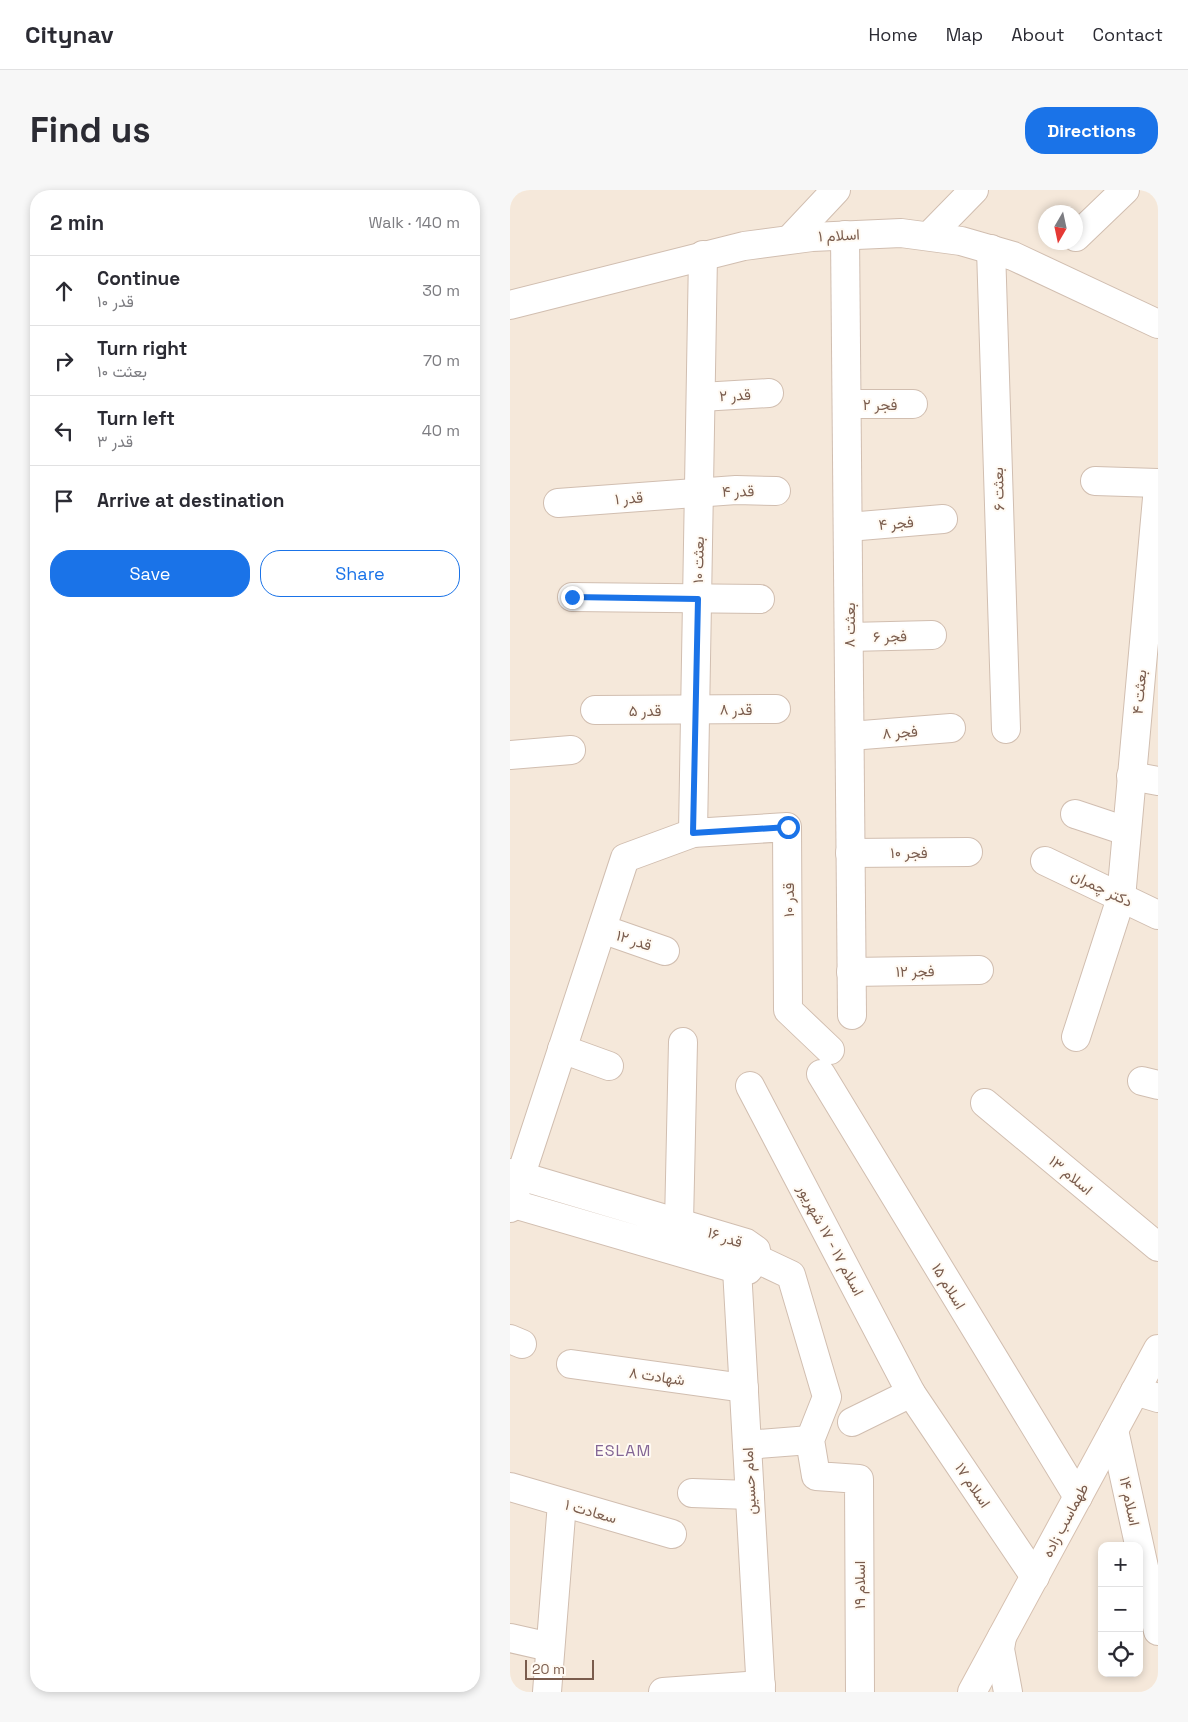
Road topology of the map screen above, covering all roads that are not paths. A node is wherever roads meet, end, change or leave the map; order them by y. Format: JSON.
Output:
{"nodes":[{"id":1,"x":836,"y":190,"type":"edge"},
{"id":2,"x":974,"y":190,"type":"edge"},
{"id":3,"x":1125,"y":190,"type":"edge"},
{"id":4,"x":1083,"y":230,"type":"edge"},
{"id":5,"x":845,"y":235,"type":"junction"},
{"id":6,"x":929,"y":236,"type":"junction"},
{"id":7,"x":790,"y":239,"type":"junction"},
{"id":8,"x":991,"y":249,"type":"junction"},
{"id":9,"x":1062,"y":250,"type":"edge"},
{"id":10,"x":703,"y":255,"type":"junction"},
{"id":11,"x":1043,"y":268,"type":"junction"},
{"id":12,"x":510,"y":305,"type":"edge"},
{"id":13,"x":1158,"y":324,"type":"edge"},
{"id":14,"x":769,"y":393,"type":"dead end"},
{"id":15,"x":701,"y":397,"type":"junction"},
{"id":16,"x":847,"y":404,"type":"junction"},
{"id":17,"x":913,"y":404,"type":"dead end"},
{"id":18,"x":1095,"y":481,"type":"dead end"},
{"id":19,"x":1158,"y":483,"type":"edge"},
{"id":20,"x":1158,"y":487,"type":"edge"},
{"id":21,"x":776,"y":491,"type":"dead end"},
{"id":22,"x":699,"y":493,"type":"junction"},
{"id":23,"x":558,"y":503,"type":"dead end"},
{"id":24,"x":943,"y":519,"type":"dead end"},
{"id":25,"x":848,"y":527,"type":"junction"},
{"id":26,"x":572,"y":597,"type":"dead end"},
{"id":27,"x":698,"y":599,"type":"junction"},
{"id":28,"x":760,"y":599,"type":"dead end"},
{"id":29,"x":932,"y":635,"type":"dead end"},
{"id":30,"x":849,"y":637,"type":"junction"},
{"id":31,"x":776,"y":709,"type":"dead end"},
{"id":32,"x":594,"y":710,"type":"dead end"},
{"id":33,"x":696,"y":710,"type":"junction"},
{"id":34,"x":1147,"y":715,"type":"edge"},
{"id":35,"x":951,"y":728,"type":"dead end"},
{"id":36,"x":1006,"y":729,"type":"dead end"},
{"id":37,"x":850,"y":736,"type":"junction"},
{"id":38,"x":571,"y":750,"type":"dead end"},
{"id":39,"x":510,"y":755,"type":"edge"},
{"id":40,"x":1131,"y":776,"type":"junction"},
{"id":41,"x":1158,"y":781,"type":"edge"},
{"id":42,"x":1075,"y":814,"type":"dead end"},
{"id":43,"x":1126,"y":831,"type":"junction"},
{"id":44,"x":693,"y":833,"type":"junction"},
{"id":45,"x":968,"y":852,"type":"dead end"},
{"id":46,"x":850,"y":853,"type":"junction"},
{"id":47,"x":1045,"y":862,"type":"dead end"},
{"id":48,"x":1121,"y":898,"type":"junction"},
{"id":49,"x":1158,"y":915,"type":"edge"},
{"id":50,"x":602,"y":929,"type":"junction"},
{"id":51,"x":665,"y":951,"type":"dead end"},
{"id":52,"x":979,"y":970,"type":"dead end"},
{"id":53,"x":851,"y":972,"type":"junction"},
{"id":54,"x":852,"y":1015,"type":"dead end"},
{"id":55,"x":1076,"y":1037,"type":"dead end"},
{"id":56,"x":683,"y":1042,"type":"dead end"},
{"id":57,"x":562,"y":1049,"type":"junction"},
{"id":58,"x":825,"y":1062,"type":"joint"},
{"id":59,"x":609,"y":1066,"type":"dead end"},
{"id":60,"x":750,"y":1086,"type":"dead end"},
{"id":61,"x":985,"y":1103,"type":"dead end"},
{"id":62,"x":515,"y":1175,"type":"edge"},
{"id":63,"x":510,"y":1204,"type":"edge"},
{"id":64,"x":679,"y":1223,"type":"junction"},
{"id":65,"x":1158,"y":1247,"type":"edge"},
{"id":66,"x":747,"y":1264,"type":"junction"},
{"id":67,"x":1158,"y":1349,"type":"edge"},
{"id":68,"x":571,"y":1364,"type":"dead end"},
{"id":69,"x":744,"y":1388,"type":"junction"},
{"id":70,"x":911,"y":1393,"type":"junction"},
{"id":71,"x":1147,"y":1394,"type":"edge"},
{"id":72,"x":852,"y":1422,"type":"dead end"},
{"id":73,"x":1114,"y":1430,"type":"junction"},
{"id":74,"x":810,"y":1440,"type":"junction"},
{"id":75,"x":747,"y":1445,"type":"junction"},
{"id":76,"x":510,"y":1487,"type":"edge"},
{"id":77,"x":692,"y":1493,"type":"dead end"},
{"id":78,"x":750,"y":1496,"type":"junction"},
{"id":79,"x":1078,"y":1497,"type":"junction"},
{"id":80,"x":562,"y":1503,"type":"junction"},
{"id":81,"x":672,"y":1534,"type":"dead end"},
{"id":82,"x":1034,"y":1577,"type":"junction"},
{"id":83,"x":1158,"y":1630,"type":"edge"},
{"id":84,"x":1002,"y":1637,"type":"junction"},
{"id":85,"x":510,"y":1638,"type":"edge"},
{"id":86,"x":550,"y":1647,"type":"junction"},
{"id":87,"x":761,"y":1689,"type":"edge"},
{"id":88,"x":694,"y":1691,"type":"edge"},
{"id":89,"x":547,"y":1692,"type":"edge"},
{"id":90,"x":663,"y":1692,"type":"edge"},
{"id":91,"x":860,"y":1692,"type":"edge"},
{"id":92,"x":972,"y":1692,"type":"edge"},
{"id":93,"x":1008,"y":1692,"type":"edge"}],
"edges":[{"from":1,"to":7,"type":"street"},
{"from":2,"to":6,"type":"street"},
{"from":3,"to":4,"type":"street"},
{"from":5,"to":6,"type":"street","name":"اسلام ۱"},
{"from":5,"to":7,"type":"street","name":"اسلام ۱"},
{"from":5,"to":16,"type":"street","name":"بعثت ۸"},
{"from":6,"to":8,"type":"street","name":"اسلام ۱"},
{"from":7,"to":10,"type":"street","name":"اسلام ۱"},
{"from":8,"to":11,"type":"street","name":"اسلام ۱"},
{"from":8,"to":36,"type":"street","name":"بعثت ۶"},
{"from":9,"to":11,"type":"street"},
{"from":10,"to":12,"type":"street","name":"اسلام ۱"},
{"from":10,"to":15,"type":"street","name":"بعثت ۱۰"},
{"from":11,"to":13,"type":"street","name":"اسلام ۱"},
{"from":14,"to":15,"type":"street","name":"قدر ۲"},
{"from":15,"to":22,"type":"street","name":"بعثت ۱۰"},
{"from":16,"to":17,"type":"street","name":"فجر ۲"},
{"from":16,"to":25,"type":"street","name":"بعثت ۸"},
{"from":18,"to":19,"type":"street"},
{"from":20,"to":34,"type":"street","name":"بعثت ۴"},
{"from":21,"to":22,"type":"street","name":"قدر ۴"},
{"from":22,"to":23,"type":"street","name":"قدر ۱"},
{"from":22,"to":27,"type":"street","name":"بعثت ۱۰"},
{"from":24,"to":25,"type":"street","name":"فجر ۴"},
{"from":25,"to":30,"type":"street","name":"بعثت ۸"},
{"from":26,"to":27,"type":"street"},
{"from":27,"to":28,"type":"street"},
{"from":27,"to":33,"type":"street","name":"بعثت ۱۰"},
{"from":29,"to":30,"type":"street","name":"فجر ۶"},
{"from":30,"to":37,"type":"street","name":"بعثت ۸"},
{"from":31,"to":33,"type":"street","name":"قدر ۸"},
{"from":32,"to":33,"type":"street","name":"قدر ۵"},
{"from":33,"to":44,"type":"street","name":"بعثت ۱۰"},
{"from":34,"to":40,"type":"street","name":"بعثت ۴"},
{"from":35,"to":37,"type":"street","name":"فجر ۸"},
{"from":37,"to":46,"type":"street","name":"بعثت ۸"},
{"from":38,"to":39,"type":"street"},
{"from":40,"to":41,"type":"street"},
{"from":40,"to":43,"type":"street","name":"بعثت ۴"},
{"from":42,"to":43,"type":"street"},
{"from":43,"to":48,"type":"street","name":"بعثت ۴"},
{"from":44,"to":50,"type":"street"},
{"from":44,"to":58,"type":"street","name":"قدر ۱۰"},
{"from":45,"to":46,"type":"street","name":"فجر ۱۰"},
{"from":46,"to":53,"type":"street","name":"بعثت ۸"},
{"from":47,"to":48,"type":"street","name":"دکتر چمران"},
{"from":48,"to":49,"type":"street","name":"دکتر چمران"},
{"from":48,"to":55,"type":"street","name":"بعثت ۴"},
{"from":50,"to":51,"type":"street","name":"قدر ۱۲"},
{"from":50,"to":57,"type":"street"},
{"from":52,"to":53,"type":"street","name":"فجر ۱۲"},
{"from":53,"to":54,"type":"street","name":"بعثت ۸"},
{"from":56,"to":64,"type":"street"},
{"from":57,"to":59,"type":"street"},
{"from":57,"to":62,"type":"street"},
{"from":58,"to":79,"type":"street","name":"اسلام ۱۵"},
{"from":60,"to":70,"type":"street","name":"اسلام ۱۷ - ۱۷ شهریور"},
{"from":61,"to":65,"type":"street","name":"اسلام ۱۳"},
{"from":62,"to":63,"type":"street"},
{"from":62,"to":64,"type":"street","name":"قدر ۱۶"},
{"from":63,"to":66,"type":"street","name":"قدر ۱۶"},
{"from":64,"to":66,"type":"street","name":"قدر ۱۶"},
{"from":66,"to":69,"type":"street","name":"امام حسین"},
{"from":66,"to":74,"type":"street"},
{"from":67,"to":71,"type":"street","name":"طهماسب زاده"},
{"from":68,"to":69,"type":"street","name":"شهادت ۸"},
{"from":69,"to":75,"type":"street","name":"امام حسین"},
{"from":70,"to":72,"type":"street"},
{"from":70,"to":82,"type":"street","name":"اسلام ۱۷"},
{"from":71,"to":73,"type":"street","name":"طهماسب زاده"},
{"from":73,"to":79,"type":"street","name":"طهماسب زاده"},
{"from":73,"to":83,"type":"street","name":"اسلام ۱۴"},
{"from":74,"to":75,"type":"street"},
{"from":74,"to":91,"type":"street","name":"اسلام ۱۹"},
{"from":75,"to":78,"type":"street","name":"امام حسین"},
{"from":76,"to":80,"type":"street","name":"سعادت ۱"},
{"from":77,"to":78,"type":"street"},
{"from":78,"to":87,"type":"street","name":"امام حسین"},
{"from":79,"to":82,"type":"street","name":"طهماسب زاده"},
{"from":80,"to":81,"type":"street","name":"سعادت ۱"},
{"from":80,"to":86,"type":"street"},
{"from":82,"to":84,"type":"street","name":"طهماسب زاده"},
{"from":84,"to":92,"type":"street","name":"طهماسب زاده"},
{"from":84,"to":93,"type":"street"},
{"from":85,"to":86,"type":"street"},
{"from":86,"to":89,"type":"street"},
{"from":87,"to":88,"type":"street"},
{"from":88,"to":90,"type":"street"}]}
